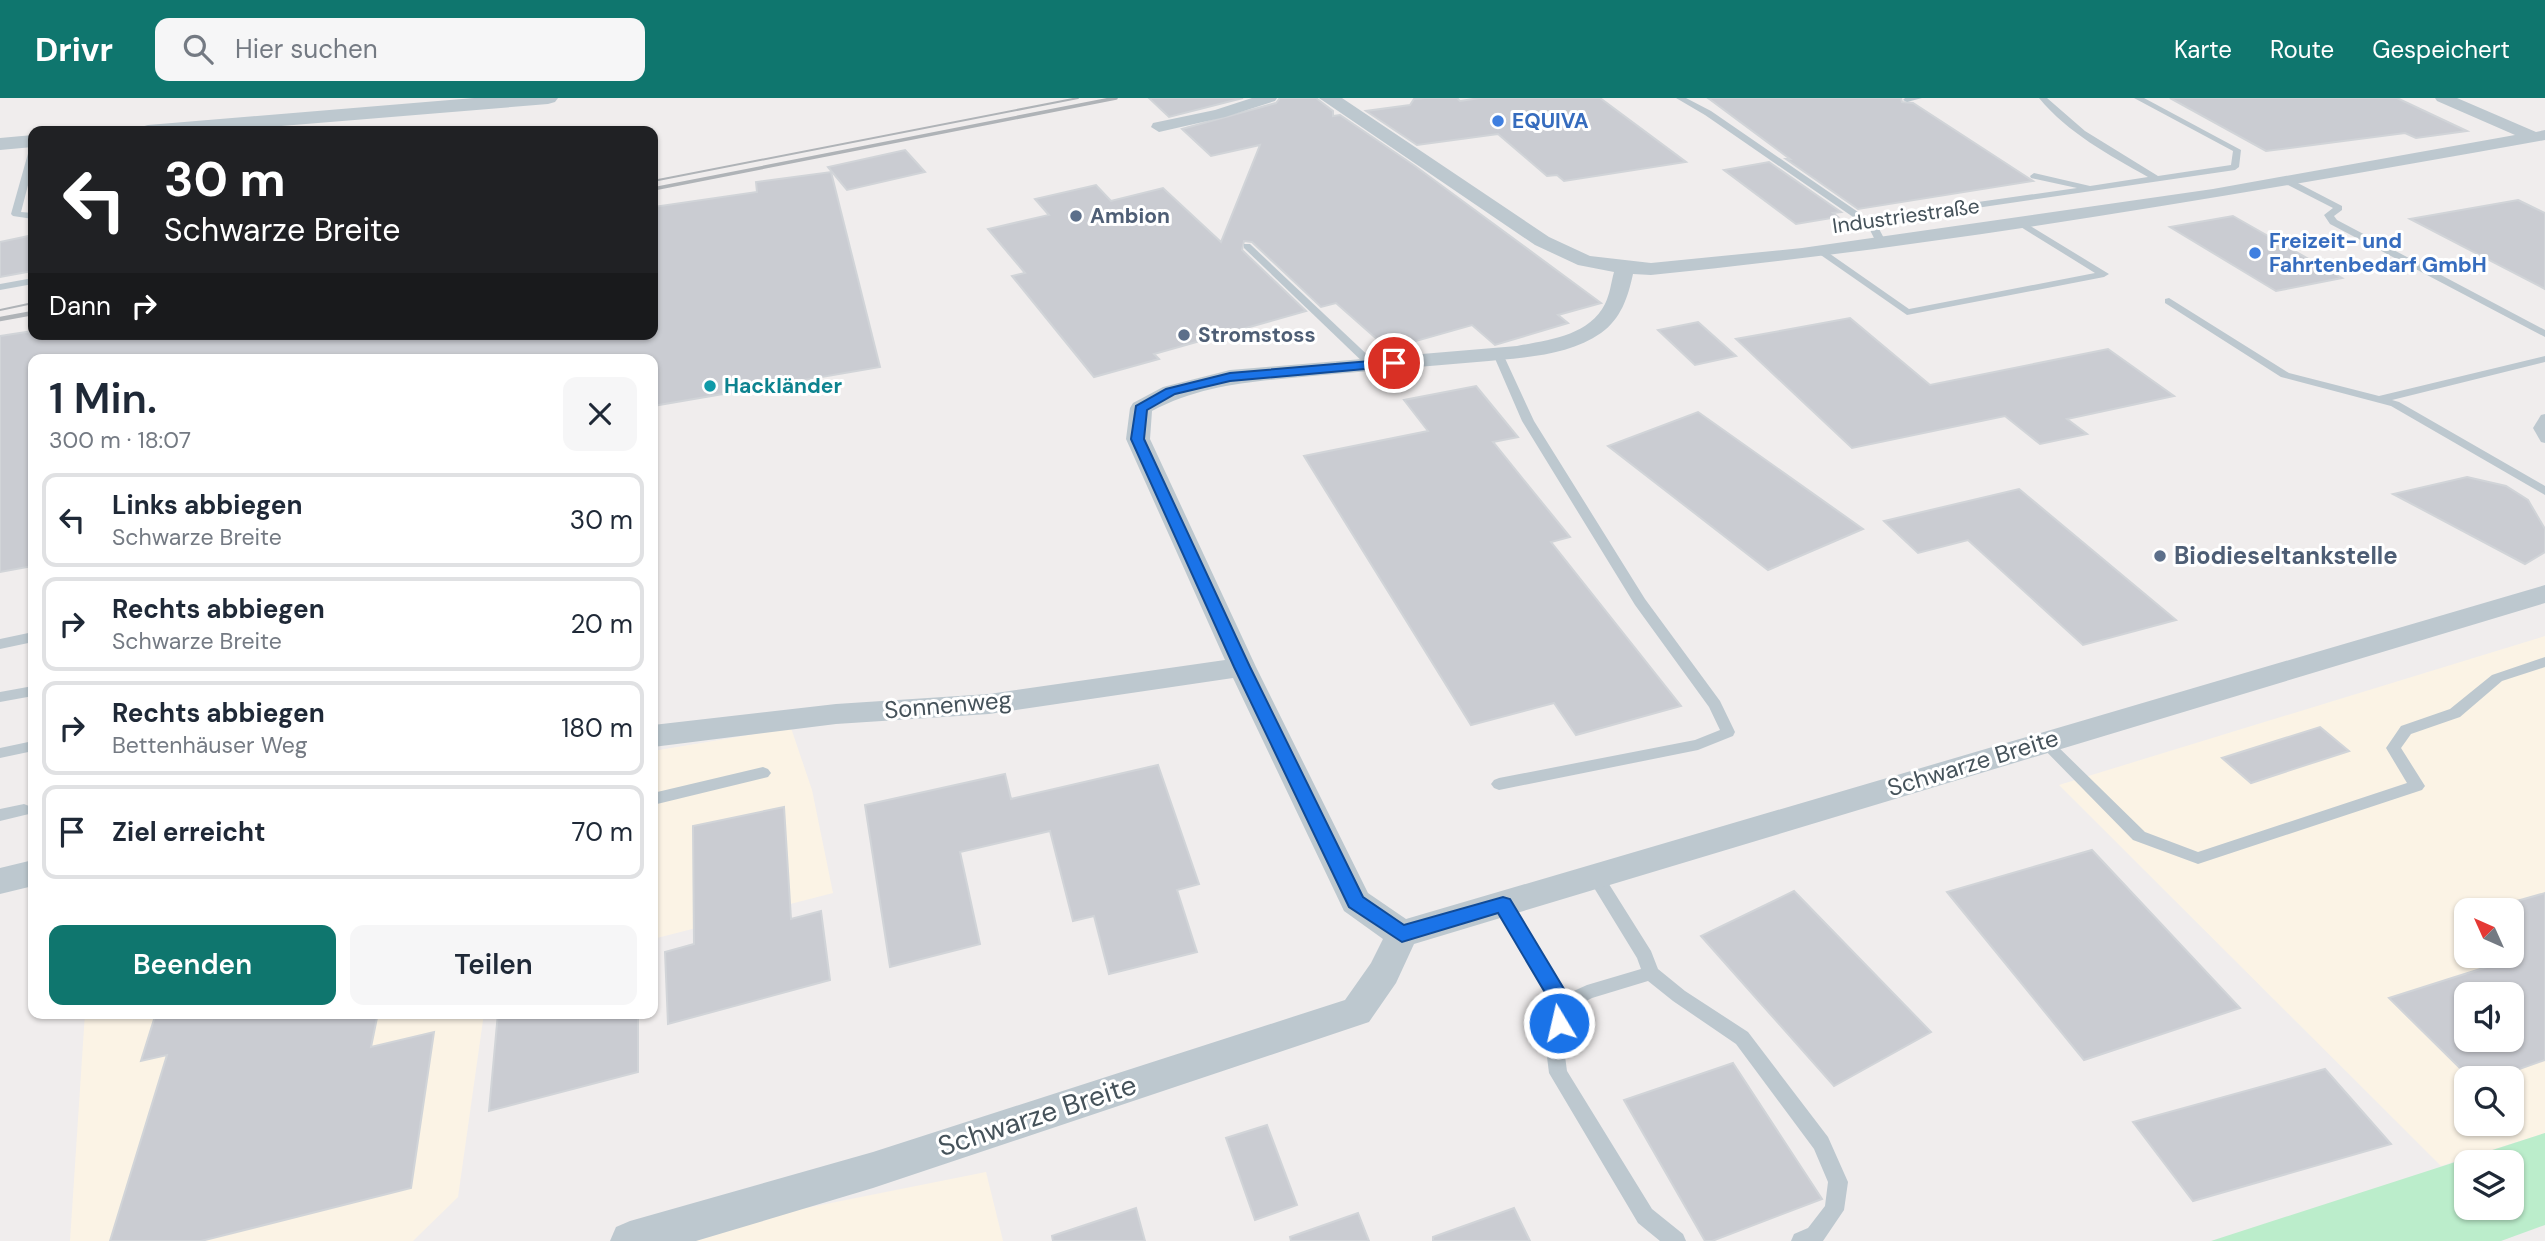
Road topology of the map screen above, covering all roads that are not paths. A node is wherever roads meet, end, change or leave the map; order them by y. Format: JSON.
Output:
{"nodes":[{"id":1,"x":548,"y":98,"type":"edge"},
{"id":2,"x":1269,"y":98,"type":"edge"},
{"id":3,"x":1329,"y":98,"type":"edge"},
{"id":4,"x":1680,"y":98,"type":"edge"},
{"id":5,"x":1918,"y":98,"type":"edge"},
{"id":6,"x":2043,"y":98,"type":"edge"},
{"id":7,"x":2138,"y":98,"type":"edge"},
{"id":8,"x":2443,"y":98,"type":"edge"},
{"id":9,"x":1907,"y":100,"type":"edge"},
{"id":10,"x":209,"y":126,"type":"edge"},
{"id":11,"x":1159,"y":128,"type":"dead end"},
{"id":12,"x":2540,"y":136,"type":"edge"},
{"id":13,"x":28,"y":141,"type":"edge"},
{"id":14,"x":0,"y":144,"type":"edge"},
{"id":15,"x":2034,"y":176,"type":"dead end"},
{"id":16,"x":2158,"y":179,"type":"junction"},
{"id":17,"x":2287,"y":181,"type":"junction"},
{"id":18,"x":28,"y":187,"type":"edge"},
{"id":19,"x":2095,"y":189,"type":"junction"},
{"id":20,"x":28,"y":215,"type":"edge"},
{"id":21,"x":2019,"y":222,"type":"junction"},
{"id":22,"x":1877,"y":234,"type":"junction"},
{"id":23,"x":1247,"y":246,"type":"dead end"},
{"id":24,"x":1820,"y":251,"type":"junction"},
{"id":25,"x":1625,"y":268,"type":"junction"},
{"id":26,"x":28,"y":282,"type":"edge"},
{"id":27,"x":0,"y":287,"type":"edge"},
{"id":28,"x":2169,"y":301,"type":"dead end"},
{"id":29,"x":2545,"y":334,"type":"edge"},
{"id":30,"x":1498,"y":354,"type":"junction"},
{"id":31,"x":2545,"y":359,"type":"edge"},
{"id":32,"x":1372,"y":365,"type":"junction"},
{"id":33,"x":2381,"y":399,"type":"junction"},
{"id":34,"x":2545,"y":417,"type":"edge"},
{"id":35,"x":2545,"y":440,"type":"edge"},
{"id":36,"x":2545,"y":491,"type":"edge"},
{"id":37,"x":2545,"y":594,"type":"edge"},
{"id":38,"x":28,"y":638,"type":"edge"},
{"id":39,"x":0,"y":644,"type":"edge"},
{"id":40,"x":2545,"y":662,"type":"edge"},
{"id":41,"x":1242,"y":667,"type":"junction"},
{"id":42,"x":28,"y":692,"type":"edge"},
{"id":43,"x":0,"y":697,"type":"edge"},
{"id":44,"x":658,"y":735,"type":"edge"},
{"id":45,"x":2043,"y":741,"type":"junction"},
{"id":46,"x":28,"y":747,"type":"edge"},
{"id":47,"x":0,"y":753,"type":"edge"},
{"id":48,"x":763,"y":773,"type":"dead end"},
{"id":49,"x":1499,"y":784,"type":"dead end"},
{"id":50,"x":658,"y":798,"type":"edge"},
{"id":51,"x":24,"y":810,"type":"dead end"},
{"id":52,"x":0,"y":814,"type":"edge"},
{"id":53,"x":28,"y":874,"type":"edge"},
{"id":54,"x":1596,"y":877,"type":"junction"},
{"id":55,"x":0,"y":881,"type":"edge"},
{"id":56,"x":1503,"y":904,"type":"junction"},
{"id":57,"x":1402,"y":934,"type":"junction"},
{"id":58,"x":1651,"y":973,"type":"junction"},
{"id":59,"x":1563,"y":1004,"type":"junction"},
{"id":60,"x":630,"y":1241,"type":"edge"},
{"id":61,"x":1676,"y":1241,"type":"edge"},
{"id":62,"x":1801,"y":1241,"type":"edge"}],
"edges":[{"from":1,"to":10,"type":"street"},
{"from":2,"to":11,"type":"street"},
{"from":3,"to":25,"type":"street","name":"Industriestraße"},
{"from":4,"to":22,"type":"lane"},
{"from":5,"to":9,"type":"lane"},
{"from":6,"to":16,"type":"lane"},
{"from":7,"to":16,"type":"lane"},
{"from":8,"to":12,"type":"street","name":"Industriestraße"},
{"from":12,"to":17,"type":"street","name":"Industriestraße"},
{"from":13,"to":14,"type":"street"},
{"from":15,"to":19,"type":"lane"},
{"from":16,"to":19,"type":"lane"},
{"from":17,"to":21,"type":"street","name":"Industriestraße"},
{"from":17,"to":29,"type":"lane"},
{"from":18,"to":20,"type":"lane"},
{"from":19,"to":22,"type":"lane"},
{"from":21,"to":22,"type":"street","name":"Industriestraße"},
{"from":21,"to":24,"type":"lane"},
{"from":22,"to":24,"type":"street","name":"Industriestraße"},
{"from":23,"to":32,"type":"lane"},
{"from":24,"to":25,"type":"street","name":"Industriestraße"},
{"from":25,"to":30,"type":"street"},
{"from":26,"to":27,"type":"lane"},
{"from":28,"to":33,"type":"lane"},
{"from":30,"to":32,"type":"street"},
{"from":30,"to":49,"type":"lane"},
{"from":31,"to":33,"type":"lane"},
{"from":32,"to":41,"type":"street"},
{"from":33,"to":36,"type":"lane"},
{"from":34,"to":35,"type":"lane"},
{"from":37,"to":45,"type":"street","name":"Schwarze Breite"},
{"from":38,"to":39,"type":"lane"},
{"from":40,"to":45,"type":"lane"},
{"from":41,"to":44,"type":"street","name":"Sonnenweg"},
{"from":41,"to":57,"type":"street"},
{"from":42,"to":43,"type":"lane"},
{"from":45,"to":54,"type":"street","name":"Schwarze Breite"},
{"from":46,"to":47,"type":"lane"},
{"from":48,"to":50,"type":"lane"},
{"from":51,"to":52,"type":"lane"},
{"from":53,"to":55,"type":"street"},
{"from":54,"to":56,"type":"street","name":"Schwarze Breite"},
{"from":54,"to":58,"type":"lane"},
{"from":56,"to":57,"type":"street","name":"Schwarze Breite"},
{"from":56,"to":59,"type":"lane"},
{"from":57,"to":60,"type":"street","name":"Schwarze Breite"},
{"from":58,"to":59,"type":"lane"},
{"from":58,"to":62,"type":"lane"},
{"from":59,"to":61,"type":"lane"}]}
